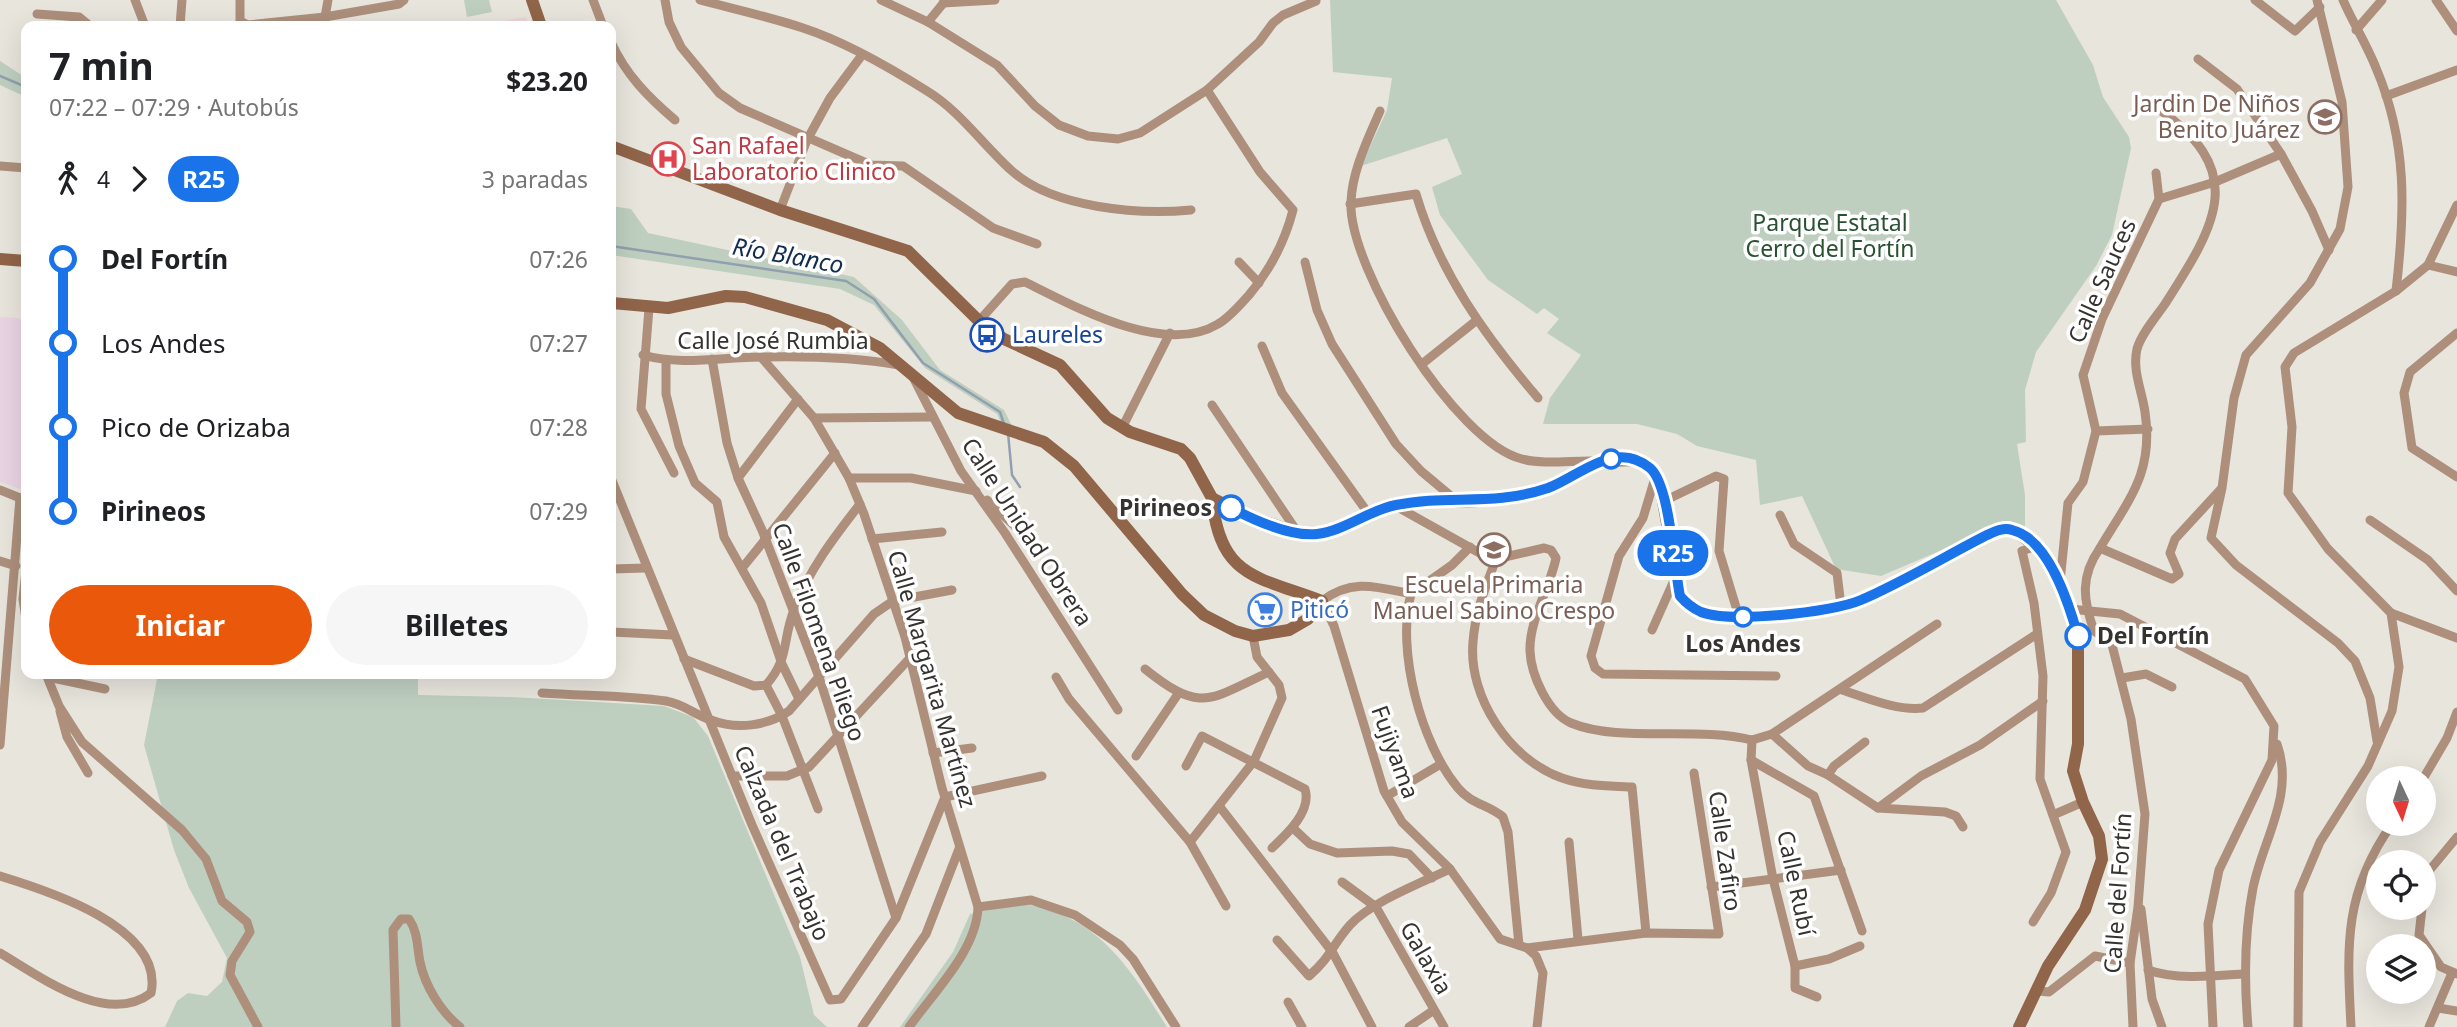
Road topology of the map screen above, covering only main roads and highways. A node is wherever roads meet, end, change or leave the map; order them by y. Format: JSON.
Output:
{"nodes":[{"id":1,"x":532,"y":0,"type":"edge"},
{"id":2,"x":539,"y":21,"type":"edge"},
{"id":3,"x":616,"y":148,"type":"edge"},
{"id":4,"x":0,"y":259,"type":"edge"},
{"id":5,"x":21,"y":261,"type":"edge"},
{"id":6,"x":616,"y":303,"type":"edge"},
{"id":7,"x":1212,"y":498,"type":"junction"},
{"id":8,"x":2018,"y":1027,"type":"edge"}],
"edges":[{"from":1,"to":2,"type":"main road"},
{"from":3,"to":7,"type":"main road"},
{"from":4,"to":5,"type":"main road"},
{"from":6,"to":7,"type":"main road"},
{"from":7,"to":8,"type":"main road"}]}
